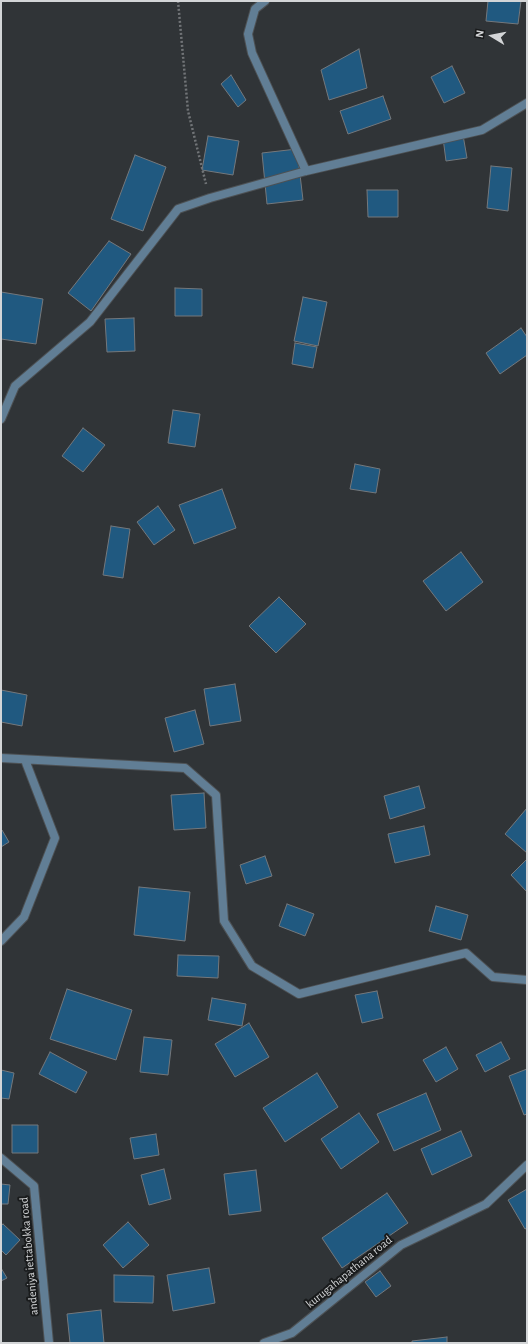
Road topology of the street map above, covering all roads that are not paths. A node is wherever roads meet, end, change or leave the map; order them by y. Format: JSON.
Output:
{"nodes":[{"id":1,"x":265,"y":1,"type":"edge"},
{"id":2,"x":527,"y":103,"type":"edge"},
{"id":3,"x":306,"y":171,"type":"junction"},
{"id":4,"x":1,"y":419,"type":"edge"},
{"id":5,"x":1,"y":758,"type":"edge"},
{"id":6,"x":26,"y":760,"type":"junction"},
{"id":7,"x":1,"y":941,"type":"edge"},
{"id":8,"x":527,"y":980,"type":"edge"},
{"id":9,"x":1,"y":1158,"type":"edge"},
{"id":10,"x":527,"y":1165,"type":"edge"},
{"id":11,"x":49,"y":1343,"type":"edge"},
{"id":12,"x":264,"y":1343,"type":"edge"}],
"edges":[{"from":1,"to":3,"type":"street"},
{"from":2,"to":3,"type":"street"},
{"from":3,"to":4,"type":"street"},
{"from":5,"to":6,"type":"street"},
{"from":6,"to":7,"type":"street"},
{"from":6,"to":8,"type":"street"},
{"from":9,"to":11,"type":"street","name":"andeniya iettabokka road"},
{"from":10,"to":12,"type":"street","name":"kurugahapathana road"}]}
